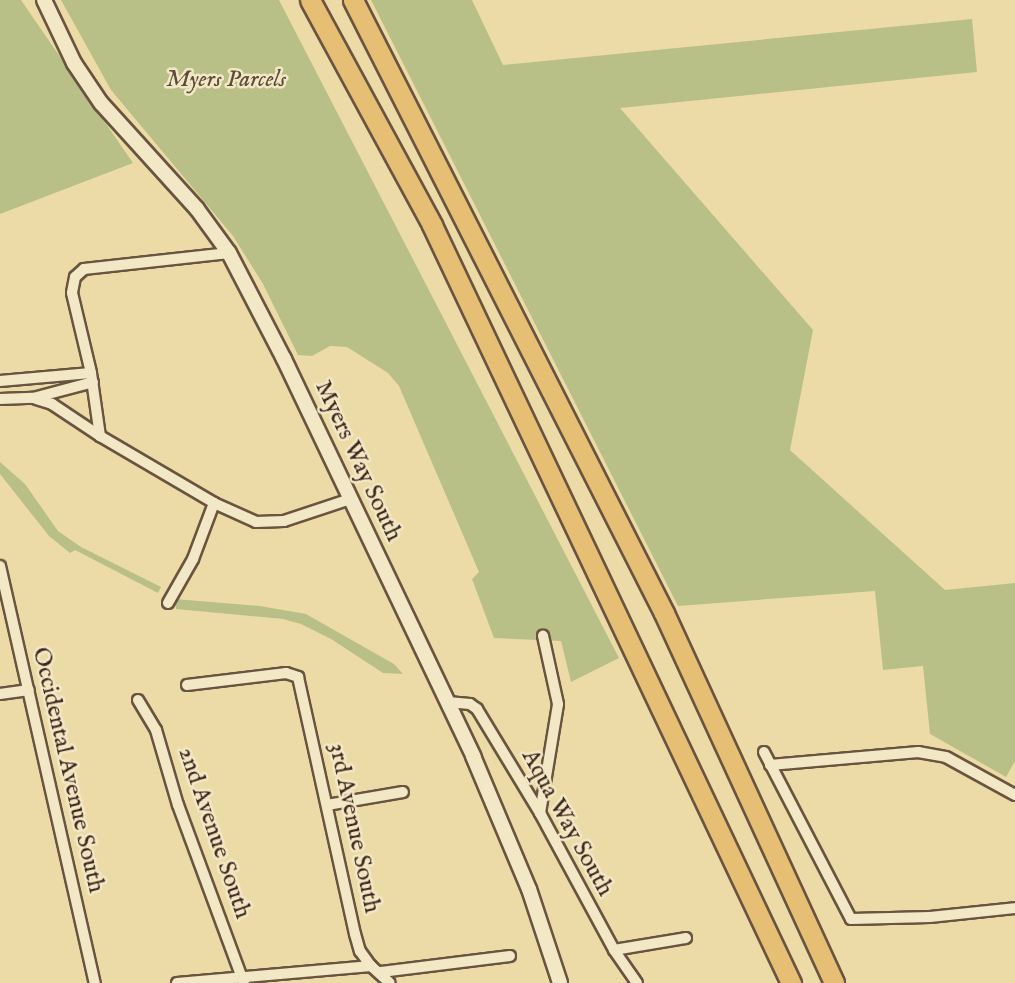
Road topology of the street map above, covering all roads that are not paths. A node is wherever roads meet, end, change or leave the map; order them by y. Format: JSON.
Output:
{"nodes":[{"id":1,"x":44,"y":0,"type":"edge"},
{"id":2,"x":310,"y":0,"type":"edge"},
{"id":3,"x":353,"y":0,"type":"edge"},
{"id":4,"x":229,"y":253,"type":"junction"},
{"id":5,"x":92,"y":377,"type":"junction"},
{"id":6,"x":0,"y":382,"type":"edge"},
{"id":7,"x":33,"y":398,"type":"junction"},
{"id":8,"x":0,"y":399,"type":"edge"},
{"id":9,"x":100,"y":436,"type":"junction"},
{"id":10,"x":350,"y":499,"type":"junction"},
{"id":11,"x":214,"y":503,"type":"junction"},
{"id":12,"x":0,"y":566,"type":"edge"},
{"id":13,"x":168,"y":603,"type":"dead end"},
{"id":14,"x":543,"y":636,"type":"dead end"},
{"id":15,"x":187,"y":685,"type":"dead end"},
{"id":16,"x":29,"y":690,"type":"junction"},
{"id":17,"x":0,"y":694,"type":"edge"},
{"id":18,"x":138,"y":700,"type":"dead end"},
{"id":19,"x":448,"y":702,"type":"junction"},
{"id":20,"x":764,"y":752,"type":"dead end"},
{"id":21,"x":770,"y":765,"type":"junction"},
{"id":22,"x":403,"y":792,"type":"dead end"},
{"id":23,"x":1015,"y":795,"type":"edge"},
{"id":24,"x":327,"y":805,"type":"junction"},
{"id":25,"x":540,"y":813,"type":"junction"},
{"id":26,"x":1015,"y":908,"type":"edge"},
{"id":27,"x":686,"y":938,"type":"dead end"},
{"id":28,"x":614,"y":950,"type":"junction"},
{"id":29,"x":510,"y":956,"type":"dead end"},
{"id":30,"x":376,"y":969,"type":"junction"},
{"id":31,"x":244,"y":980,"type":"edge"},
{"id":32,"x":95,"y":983,"type":"edge"},
{"id":33,"x":177,"y":983,"type":"edge"},
{"id":34,"x":390,"y":983,"type":"edge"},
{"id":35,"x":560,"y":983,"type":"edge"},
{"id":36,"x":637,"y":983,"type":"edge"},
{"id":37,"x":791,"y":983,"type":"edge"},
{"id":38,"x":834,"y":983,"type":"edge"}],
"edges":[{"from":1,"to":4,"type":"main road","name":"Myers Way South"},
{"from":2,"to":37,"type":"highway"},
{"from":3,"to":38,"type":"highway"},
{"from":4,"to":5,"type":"street"},
{"from":4,"to":10,"type":"main road","name":"Myers Way South"},
{"from":5,"to":6,"type":"street"},
{"from":5,"to":7,"type":"street"},
{"from":5,"to":9,"type":"street"},
{"from":7,"to":8,"type":"street"},
{"from":7,"to":9,"type":"street"},
{"from":9,"to":11,"type":"street"},
{"from":10,"to":11,"type":"street"},
{"from":10,"to":19,"type":"main road","name":"Myers Way South"},
{"from":11,"to":13,"type":"street"},
{"from":12,"to":16,"type":"street","name":"Occidental Avenue South"},
{"from":14,"to":25,"type":"street"},
{"from":15,"to":24,"type":"street","name":"3rd Avenue South"},
{"from":16,"to":17,"type":"street"},
{"from":16,"to":32,"type":"street","name":"Occidental Avenue South"},
{"from":18,"to":31,"type":"street","name":"2nd Avenue South"},
{"from":19,"to":25,"type":"street","name":"Aqua Way South"},
{"from":19,"to":35,"type":"main road","name":"Myers Way South"},
{"from":20,"to":21,"type":"street"},
{"from":21,"to":23,"type":"street"},
{"from":21,"to":26,"type":"street"},
{"from":22,"to":24,"type":"street"},
{"from":24,"to":30,"type":"street","name":"3rd Avenue South"},
{"from":25,"to":28,"type":"street","name":"Aqua Way South"},
{"from":27,"to":28,"type":"street"},
{"from":28,"to":36,"type":"street","name":"Aqua Way South"},
{"from":29,"to":30,"type":"street"},
{"from":30,"to":31,"type":"street"},
{"from":30,"to":34,"type":"street","name":"3rd Avenue South"},
{"from":31,"to":33,"type":"street"}]}
